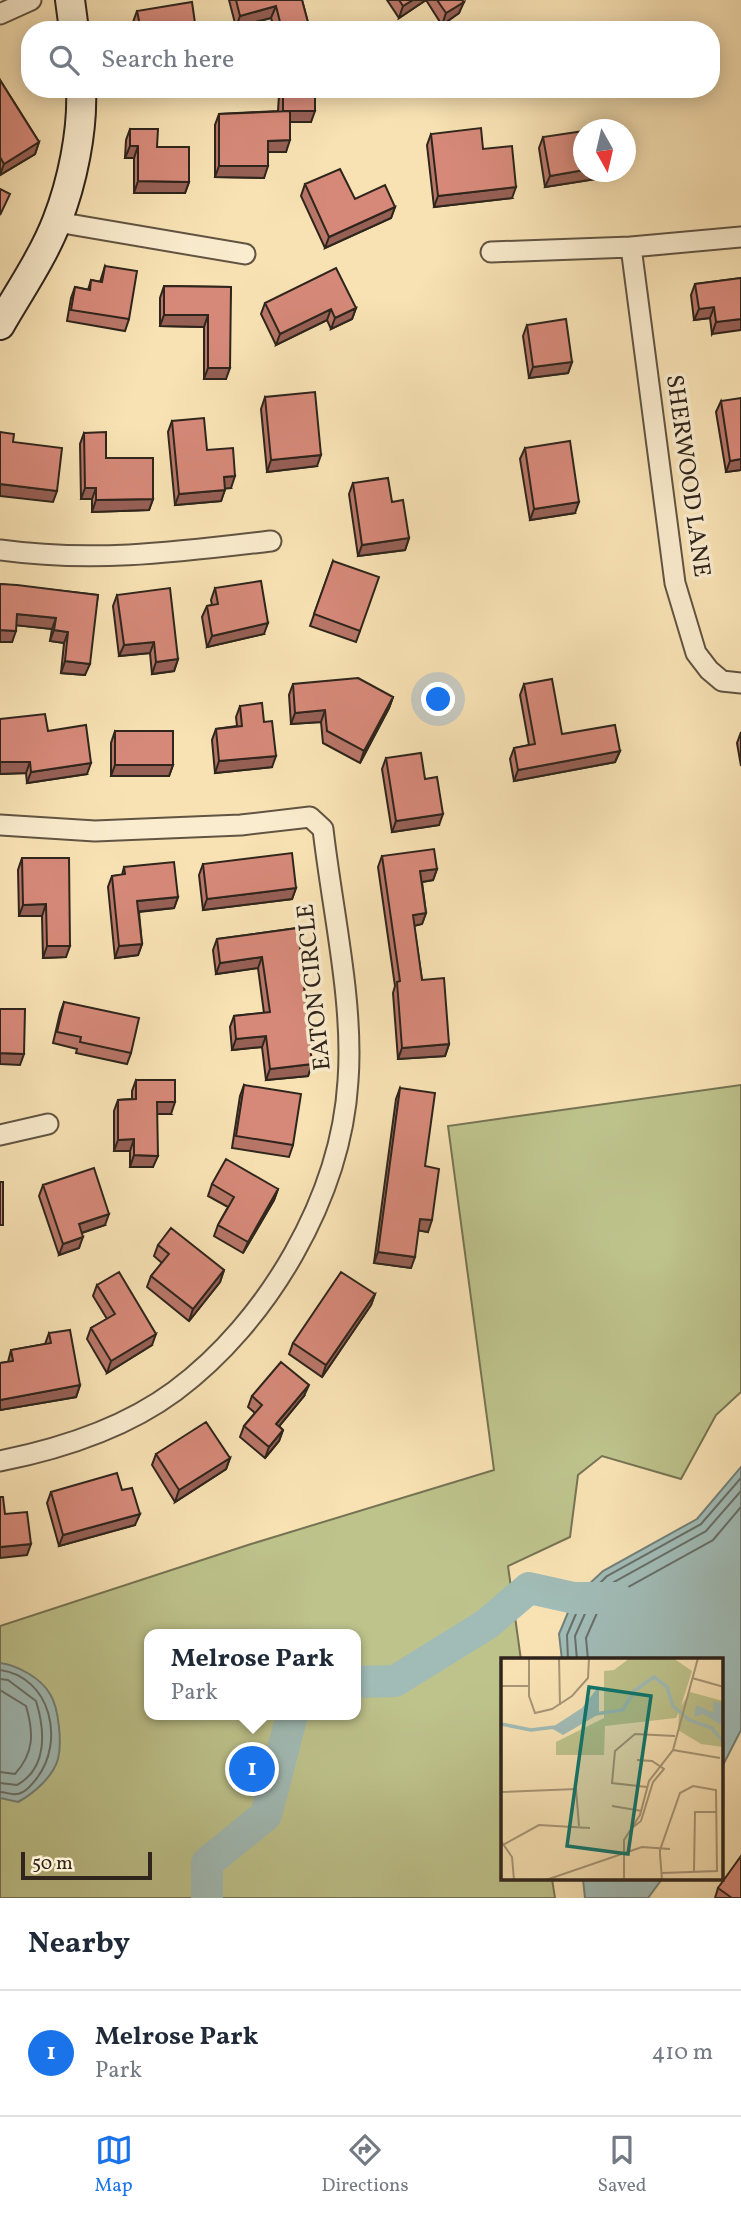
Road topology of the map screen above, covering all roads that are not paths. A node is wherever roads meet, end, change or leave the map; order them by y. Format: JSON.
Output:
{"nodes":[{"id":1,"x":31,"y":0,"type":"edge"},
{"id":2,"x":69,"y":0,"type":"edge"},
{"id":3,"x":0,"y":14,"type":"edge"},
{"id":4,"x":72,"y":21,"type":"edge"},
{"id":5,"x":80,"y":98,"type":"edge"},
{"id":6,"x":57,"y":222,"type":"junction"},
{"id":7,"x":741,"y":237,"type":"edge"},
{"id":8,"x":631,"y":247,"type":"junction"},
{"id":9,"x":491,"y":252,"type":"dead end"},
{"id":10,"x":245,"y":254,"type":"dead end"},
{"id":11,"x":2,"y":318,"type":"edge"},
{"id":12,"x":271,"y":541,"type":"dead end"},
{"id":13,"x":0,"y":550,"type":"edge"},
{"id":14,"x":741,"y":683,"type":"edge"},
{"id":15,"x":0,"y":824,"type":"edge"},
{"id":16,"x":48,"y":1124,"type":"dead end"},
{"id":17,"x":0,"y":1135,"type":"edge"},
{"id":18,"x":0,"y":1461,"type":"edge"}],
"edges":[{"from":1,"to":3,"type":"street"},
{"from":2,"to":4,"type":"street"},
{"from":5,"to":6,"type":"street"},
{"from":6,"to":10,"type":"street"},
{"from":6,"to":11,"type":"street"},
{"from":7,"to":8,"type":"street"},
{"from":8,"to":9,"type":"street"},
{"from":8,"to":14,"type":"street","name":"SHERWOOD LANE"},
{"from":12,"to":13,"type":"street"},
{"from":15,"to":18,"type":"street","name":"EATON CIRCLE"},
{"from":16,"to":17,"type":"street"}]}
